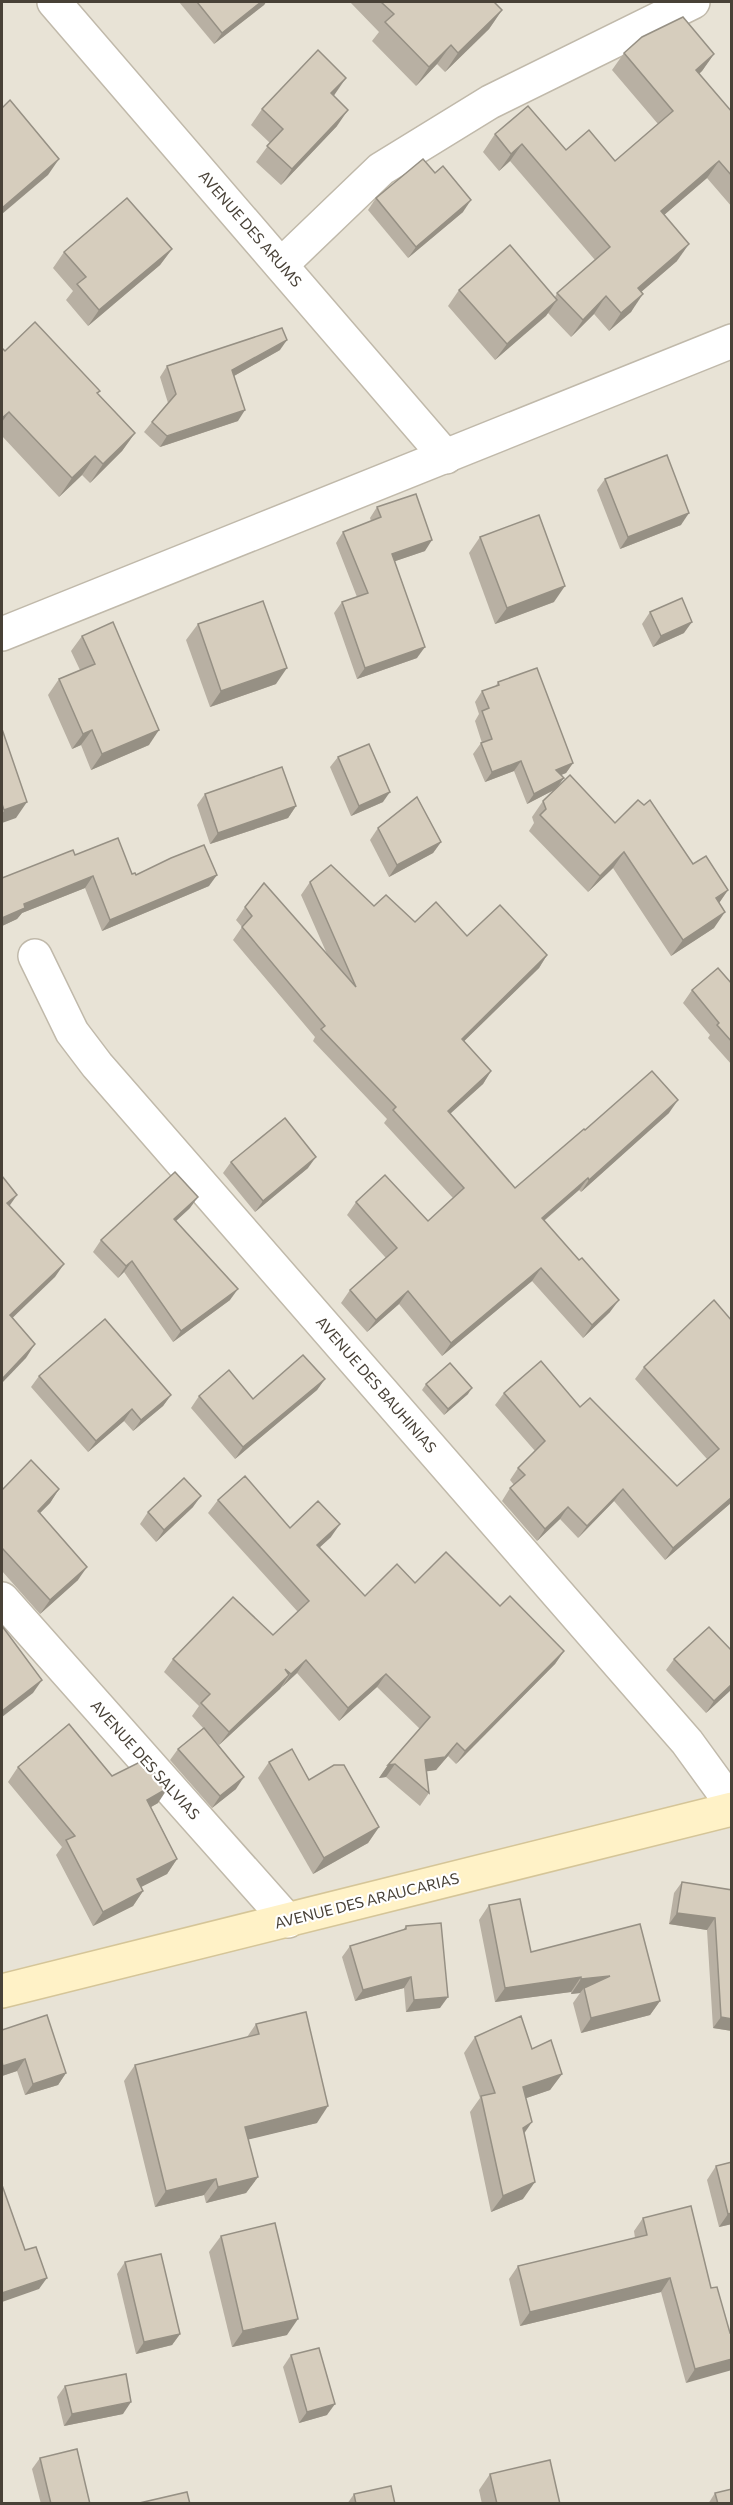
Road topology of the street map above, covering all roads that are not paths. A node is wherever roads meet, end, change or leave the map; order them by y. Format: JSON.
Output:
{"nodes":[{"id":1,"x":54,"y":2,"type":"edge"},
{"id":2,"x":693,"y":2,"type":"edge"},
{"id":3,"x":281,"y":265,"type":"junction"},
{"id":4,"x":732,"y":341,"type":"edge"},
{"id":5,"x":446,"y":457,"type":"junction"},
{"id":6,"x":2,"y":634,"type":"edge"},
{"id":7,"x":35,"y":956,"type":"dead end"},
{"id":8,"x":2,"y":1599,"type":"edge"},
{"id":9,"x":732,"y":1804,"type":"edge"},
{"id":10,"x":732,"y":1809,"type":"edge"},
{"id":11,"x":288,"y":1921,"type":"junction"},
{"id":12,"x":2,"y":1991,"type":"edge"}],
"edges":[{"from":1,"to":3,"type":"street","name":"AVENUE DES ARUMS"},
{"from":2,"to":3,"type":"street"},
{"from":3,"to":5,"type":"street","name":"AVENUE DES ARUMS"},
{"from":4,"to":5,"type":"street"},
{"from":5,"to":6,"type":"street"},
{"from":7,"to":9,"type":"street","name":"AVENUE DES BAUHINIAS"},
{"from":8,"to":11,"type":"street","name":"AVENUE DES SALVIAS"},
{"from":10,"to":11,"type":"street","name":"AVENUE DES ARAUCARIAS"},
{"from":11,"to":12,"type":"street","name":"AVENUE DES ARAUCARIAS"}]}
